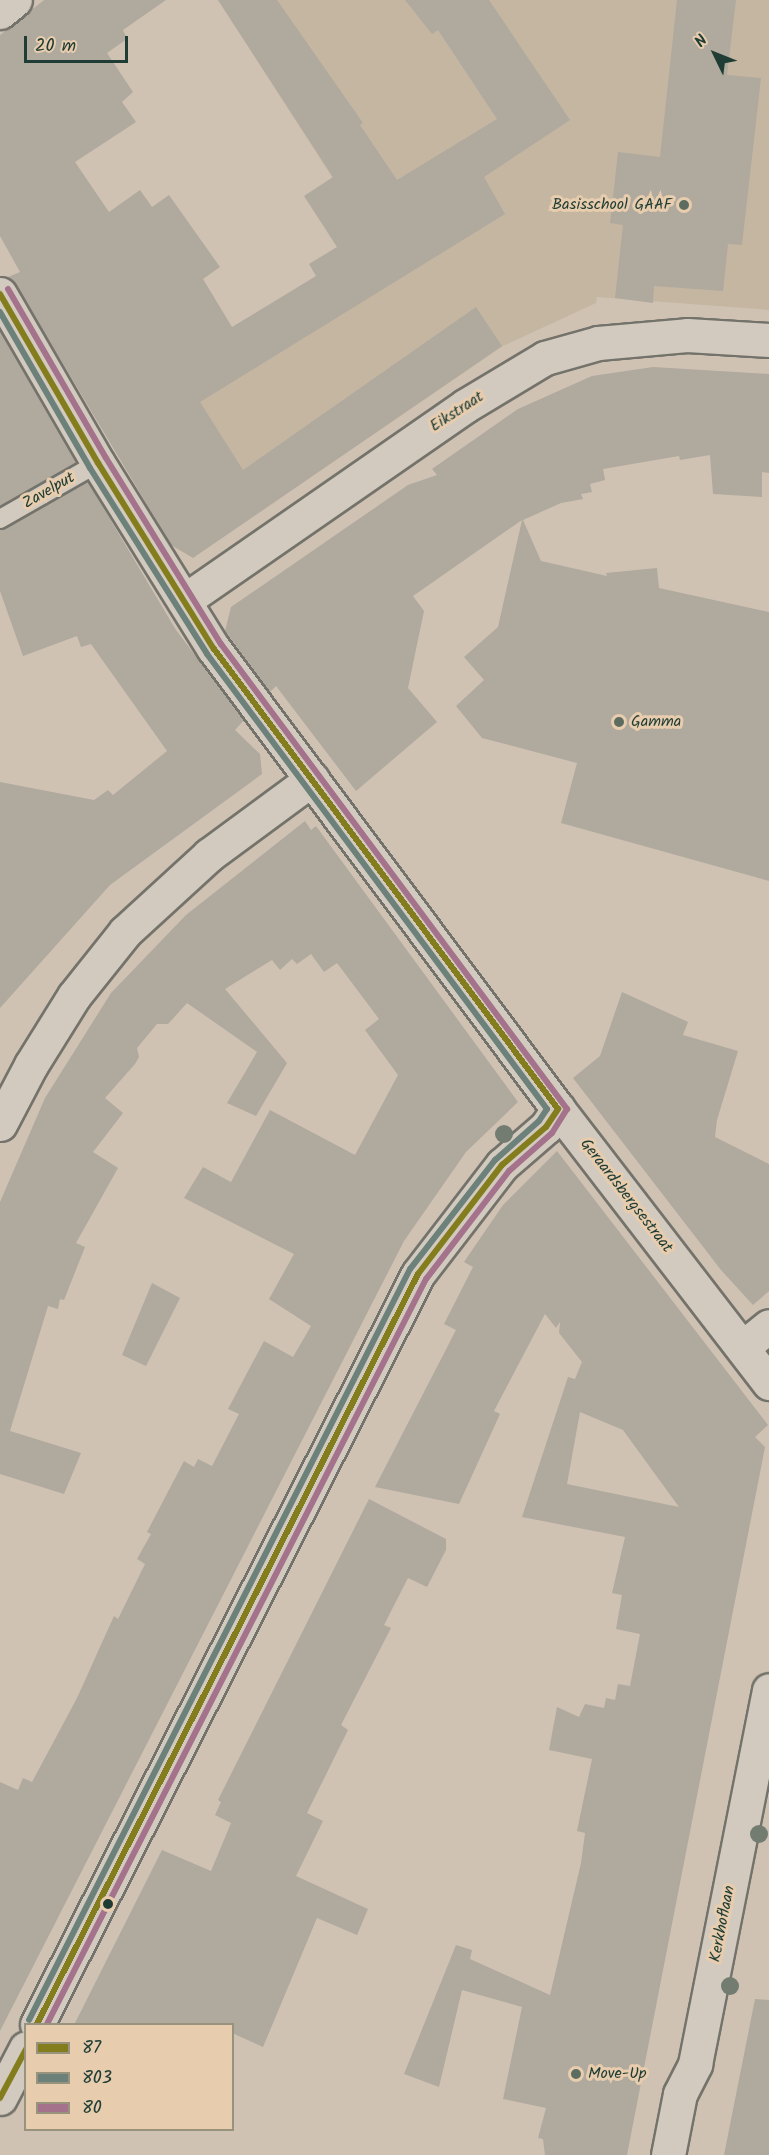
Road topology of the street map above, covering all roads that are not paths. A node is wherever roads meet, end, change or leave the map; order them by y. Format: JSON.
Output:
{"nodes":[{"id":1,"x":15,"y":0,"type":"edge"},
{"id":2,"x":0,"y":12,"type":"edge"},
{"id":3,"x":0,"y":294,"type":"edge"},
{"id":4,"x":769,"y":340,"type":"edge"},
{"id":5,"x":98,"y":464,"type":"junction"},
{"id":6,"x":0,"y":519,"type":"edge"},
{"id":7,"x":185,"y":600,"type":"junction"},
{"id":8,"x":312,"y":780,"type":"junction"},
{"id":9,"x":558,"y":1109,"type":"junction"},
{"id":10,"x":0,"y":1124,"type":"edge"},
{"id":11,"x":769,"y":1326,"type":"edge"},
{"id":12,"x":742,"y":1347,"type":"junction"},
{"id":13,"x":769,"y":1383,"type":"edge"},
{"id":14,"x":769,"y":1690,"type":"edge"},
{"id":15,"x":38,"y":2023,"type":"edge"},
{"id":16,"x":24,"y":2052,"type":"edge"},
{"id":17,"x":0,"y":2098,"type":"edge"},
{"id":18,"x":668,"y":2155,"type":"edge"}],
"edges":[{"from":1,"to":2,"type":"street"},
{"from":3,"to":5,"type":"street","name":"Geraardsbergsestraat"},
{"from":4,"to":7,"type":"street","name":"Eikstraat"},
{"from":5,"to":6,"type":"lane","name":"Zavelput"},
{"from":5,"to":7,"type":"street","name":"Geraardsbergsestraat"},
{"from":7,"to":8,"type":"street","name":"Geraardsbergsestraat"},
{"from":8,"to":9,"type":"street","name":"Geraardsbergsestraat"},
{"from":8,"to":10,"type":"street"},
{"from":9,"to":12,"type":"street","name":"Geraardsbergsestraat"},
{"from":9,"to":15,"type":"street"},
{"from":11,"to":12,"type":"street"},
{"from":12,"to":13,"type":"street","name":"Geraardsbergsestraat"},
{"from":14,"to":18,"type":"street","name":"Kerkhoflaan"},
{"from":16,"to":17,"type":"street"}]}
